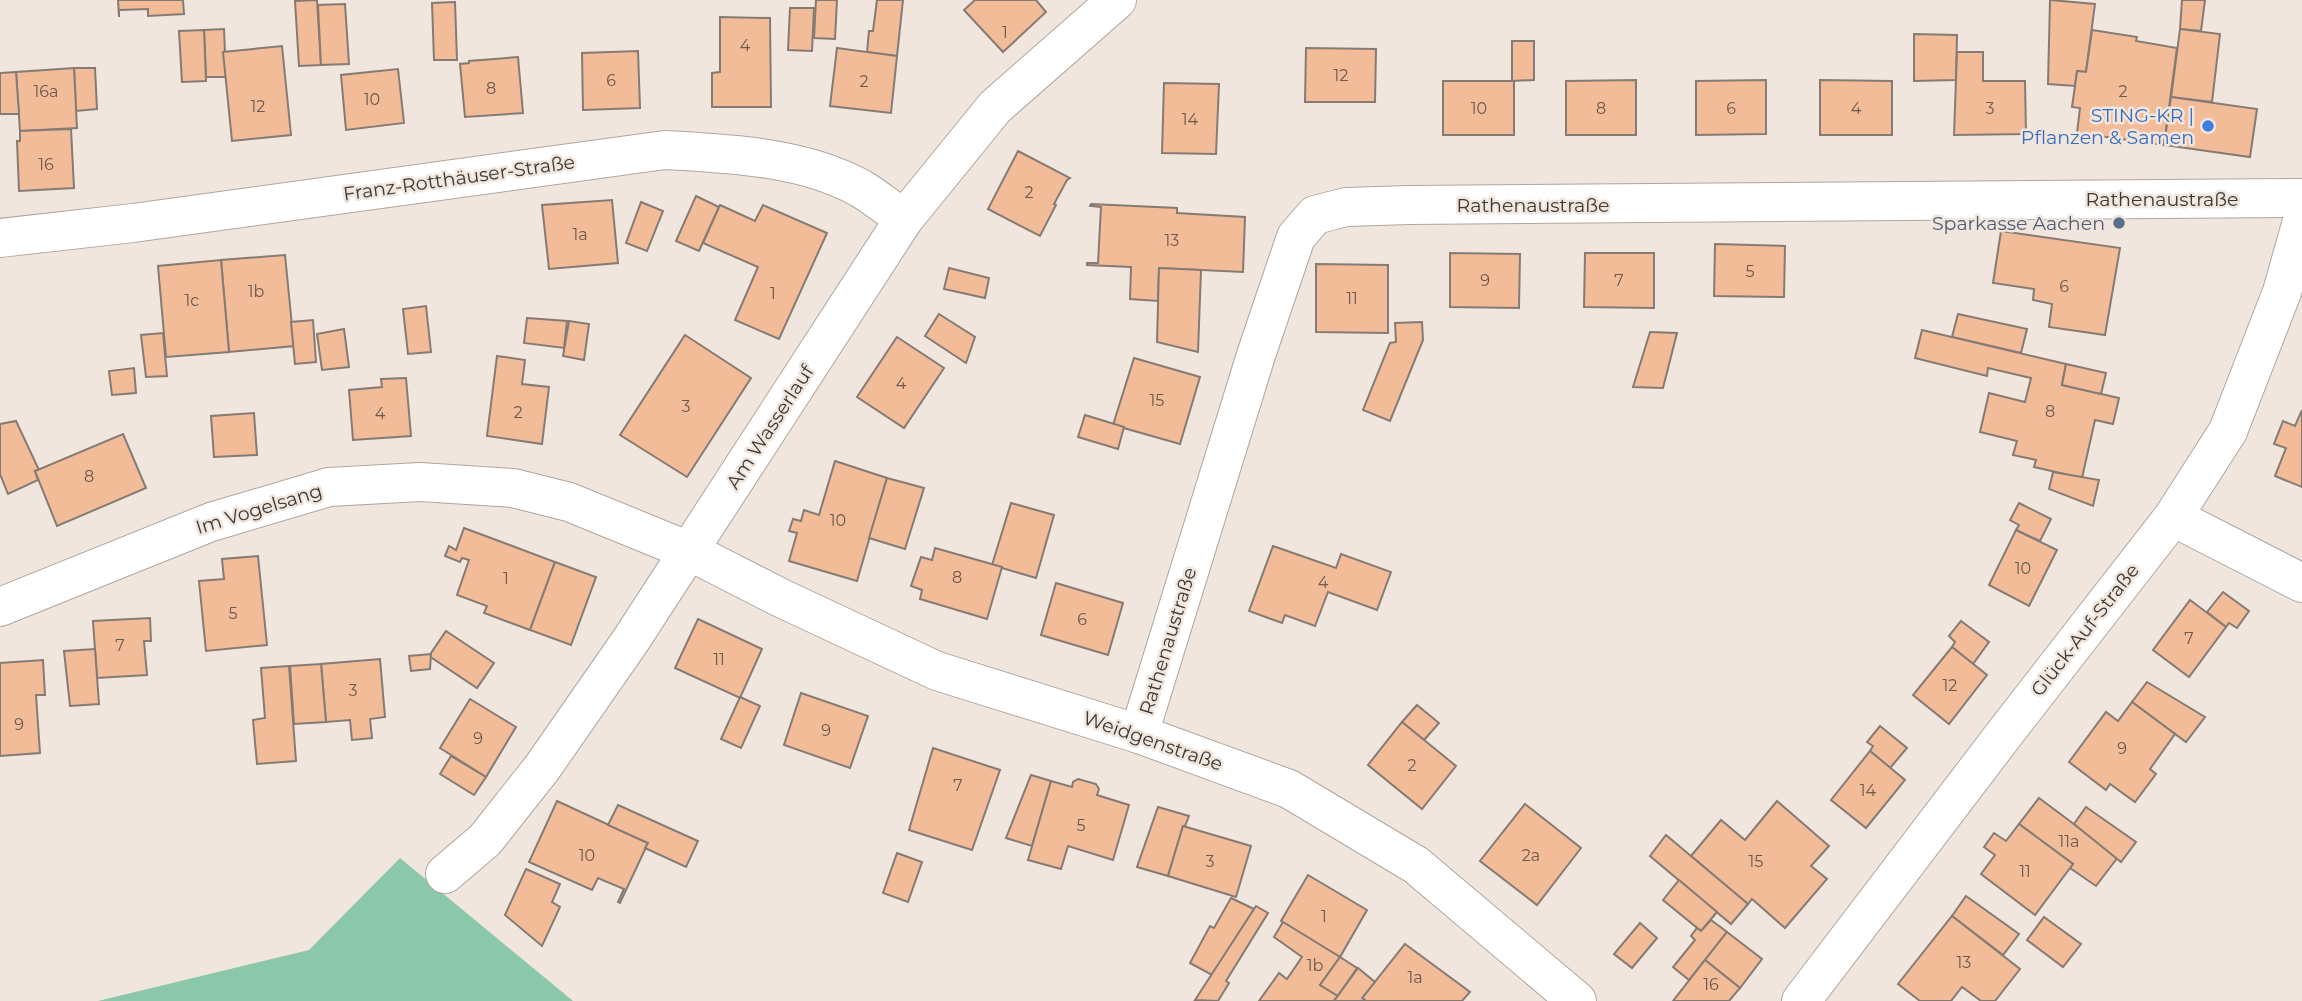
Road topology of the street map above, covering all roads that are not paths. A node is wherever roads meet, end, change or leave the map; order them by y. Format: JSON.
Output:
{"nodes":[{"id":1,"x":1117,"y":0,"type":"edge"},
{"id":2,"x":2302,"y":198,"type":"edge"},
{"id":3,"x":904,"y":219,"type":"junction"},
{"id":4,"x":2302,"y":221,"type":"edge"},
{"id":5,"x":0,"y":238,"type":"edge"},
{"id":6,"x":2173,"y":517,"type":"junction"},
{"id":7,"x":689,"y":551,"type":"junction"},
{"id":8,"x":2302,"y":583,"type":"edge"},
{"id":9,"x":0,"y":607,"type":"edge"},
{"id":10,"x":1139,"y":734,"type":"junction"},
{"id":11,"x":445,"y":874,"type":"dead end"},
{"id":12,"x":1816,"y":996,"type":"edge"},
{"id":13,"x":1577,"y":1001,"type":"edge"}],
"edges":[{"from":1,"to":3,"type":"street","name":"Am Wasserlauf"},
{"from":2,"to":10,"type":"street","name":"Rathenaustraße"},
{"from":3,"to":5,"type":"street","name":"Franz-Rotthäuser-Straße"},
{"from":3,"to":7,"type":"street","name":"Am Wasserlauf"},
{"from":4,"to":6,"type":"street","name":"Glück-Auf-Straße"},
{"from":6,"to":8,"type":"street"},
{"from":6,"to":12,"type":"street","name":"Glück-Auf-Straße"},
{"from":7,"to":9,"type":"street","name":"Im Vogelsang"},
{"from":7,"to":10,"type":"street","name":"Weidgenstraße"},
{"from":7,"to":11,"type":"street","name":"Am Wasserlauf"},
{"from":10,"to":13,"type":"street","name":"Weidgenstraße"}]}
